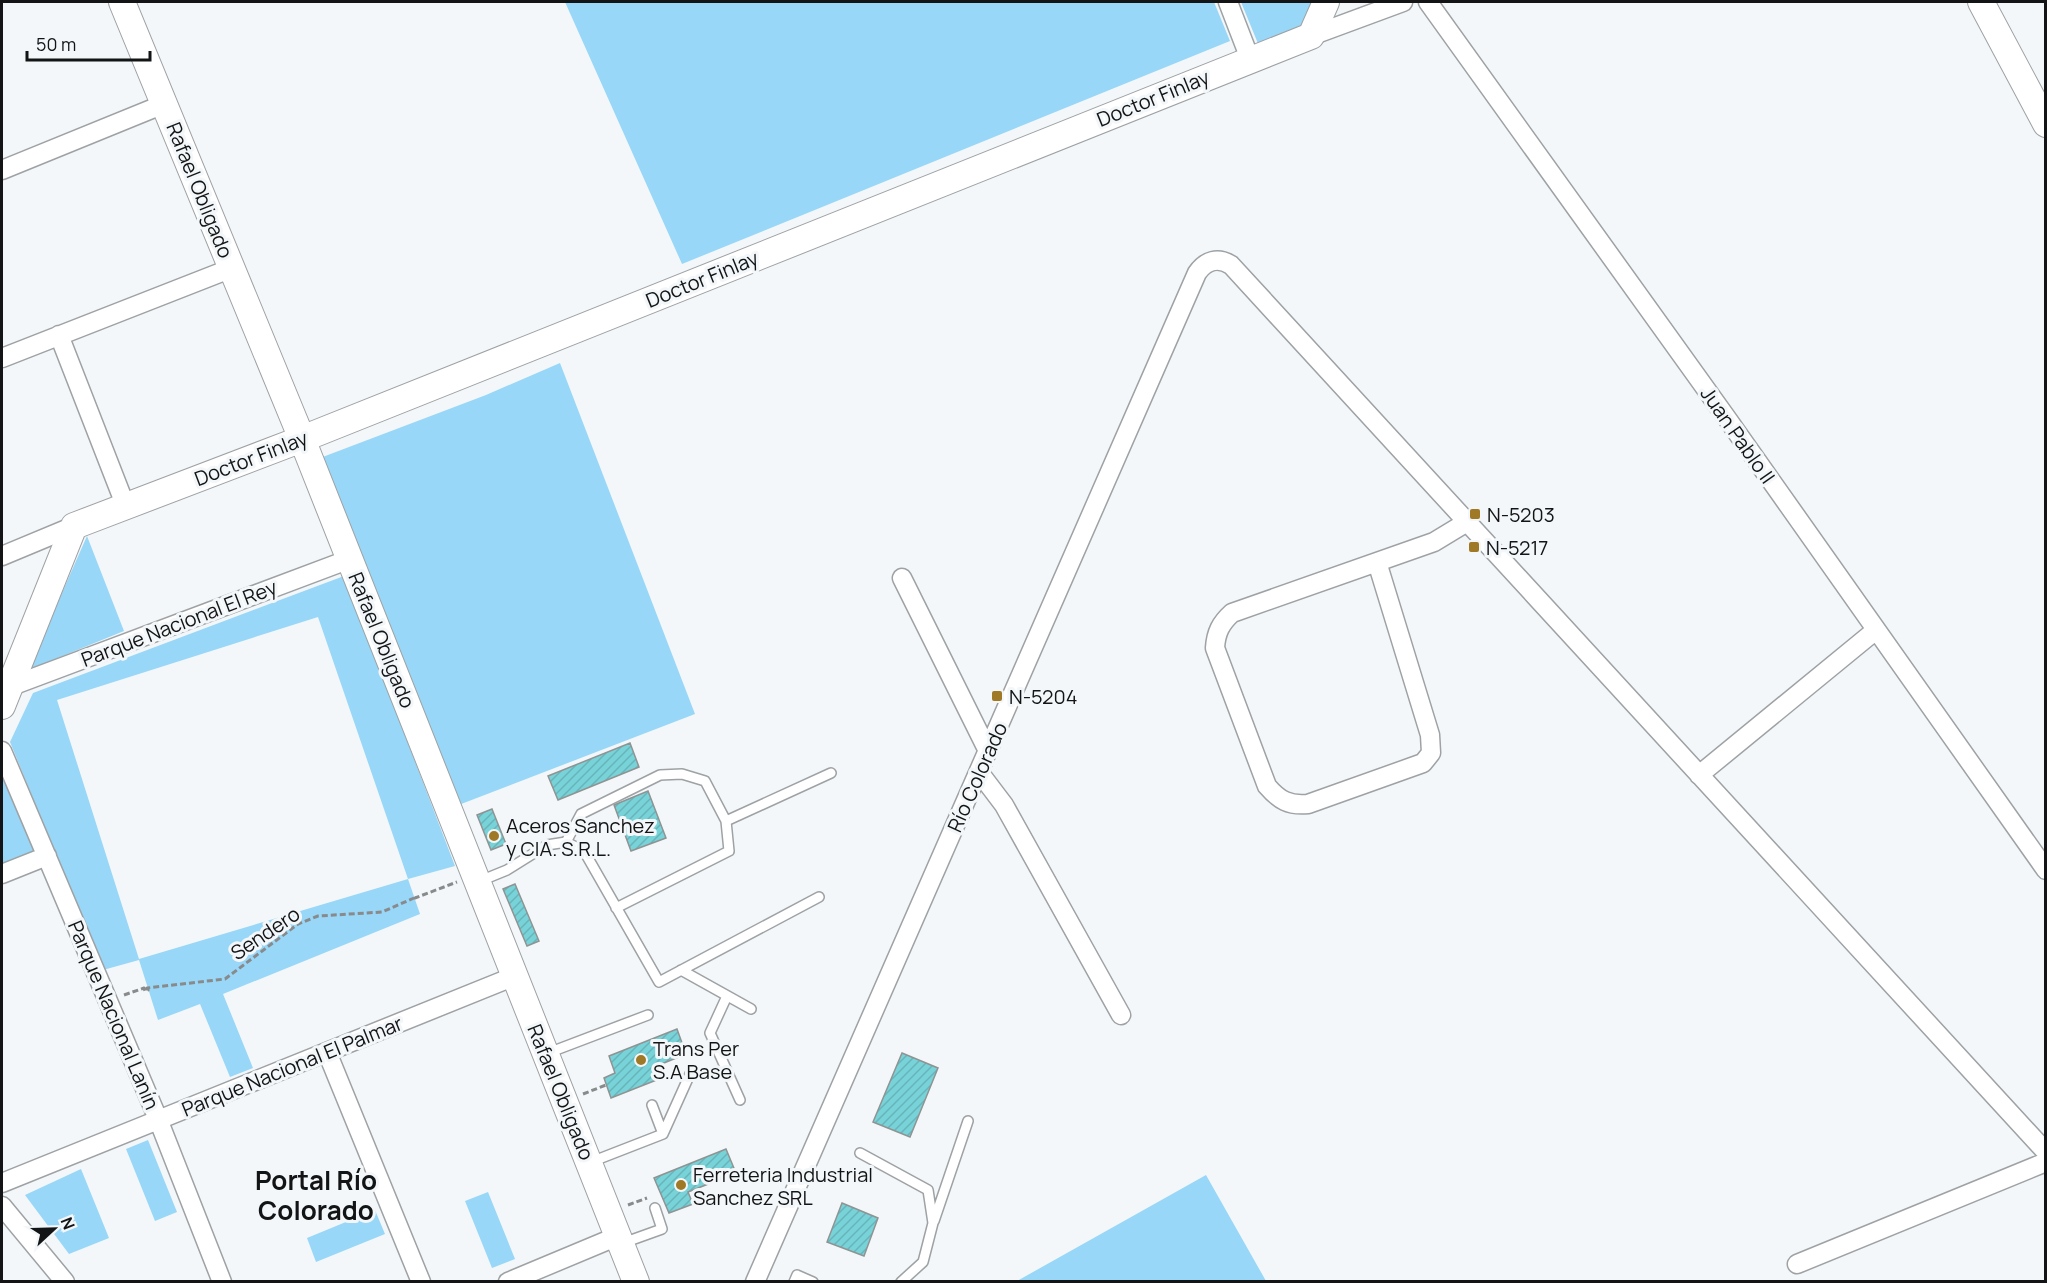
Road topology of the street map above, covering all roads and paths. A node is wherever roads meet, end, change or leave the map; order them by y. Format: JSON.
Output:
{"nodes":[{"id":1,"x":122,"y":2,"type":"edge"},
{"id":2,"x":1228,"y":2,"type":"edge"},
{"id":3,"x":1326,"y":2,"type":"edge"},
{"id":4,"x":1403,"y":2,"type":"edge"},
{"id":5,"x":1428,"y":2,"type":"edge"},
{"id":6,"x":1981,"y":2,"type":"edge"},
{"id":7,"x":1311,"y":36,"type":"junction"},
{"id":8,"x":1250,"y":59,"type":"junction"},
{"id":9,"x":164,"y":104,"type":"junction"},
{"id":10,"x":2046,"y":124,"type":"edge"},
{"id":11,"x":2,"y":170,"type":"edge"},
{"id":12,"x":232,"y":268,"type":"junction"},
{"id":13,"x":58,"y":335,"type":"junction"},
{"id":14,"x":2,"y":358,"type":"edge"},
{"id":15,"x":302,"y":439,"type":"junction"},
{"id":16,"x":126,"y":507,"type":"junction"},
{"id":17,"x":1467,"y":522,"type":"junction"},
{"id":18,"x":74,"y":526,"type":"junction"},
{"id":19,"x":2,"y":556,"type":"edge"},
{"id":20,"x":350,"y":559,"type":"junction"},
{"id":21,"x":1377,"y":562,"type":"junction"},
{"id":22,"x":902,"y":578,"type":"dead end"},
{"id":23,"x":1876,"y":630,"type":"junction"},
{"id":24,"x":5,"y":697,"type":"edge"},
{"id":25,"x":2,"y":751,"type":"edge"},
{"id":26,"x":988,"y":751,"type":"junction"},
{"id":27,"x":979,"y":772,"type":"junction"},
{"id":28,"x":831,"y":774,"type":"dead end"},
{"id":29,"x":1699,"y":775,"type":"junction"},
{"id":30,"x":726,"y":821,"type":"junction"},
{"id":31,"x":566,"y":842,"type":"junction"},
{"id":32,"x":47,"y":856,"type":"junction"},
{"id":33,"x":2046,"y":870,"type":"edge"},
{"id":34,"x":2,"y":874,"type":"edge"},
{"id":35,"x":476,"y":879,"type":"junction"},
{"id":36,"x":819,"y":897,"type":"dead end"},
{"id":37,"x":616,"y":908,"type":"junction"},
{"id":38,"x":681,"y":970,"type":"junction"},
{"id":39,"x":515,"y":976,"type":"junction"},
{"id":40,"x":727,"y":996,"type":"junction"},
{"id":41,"x":108,"y":1001,"type":"junction"},
{"id":42,"x":751,"y":1009,"type":"dead end"},
{"id":43,"x":648,"y":1015,"type":"dead end"},
{"id":44,"x":1122,"y":1015,"type":"dead end"},
{"id":45,"x":327,"y":1052,"type":"junction"},
{"id":46,"x":546,"y":1054,"type":"junction"},
{"id":47,"x":690,"y":1074,"type":"dead end"},
{"id":48,"x":740,"y":1100,"type":"dead end"},
{"id":49,"x":652,"y":1105,"type":"dead end"},
{"id":50,"x":158,"y":1119,"type":"junction"},
{"id":51,"x":968,"y":1121,"type":"dead end"},
{"id":52,"x":663,"y":1134,"type":"junction"},
{"id":53,"x":2046,"y":1152,"type":"edge"},
{"id":54,"x":860,"y":1154,"type":"dead end"},
{"id":55,"x":2046,"y":1162,"type":"edge"},
{"id":56,"x":589,"y":1163,"type":"junction"},
{"id":57,"x":2,"y":1183,"type":"edge"},
{"id":58,"x":650,"y":1197,"type":"dead end"},
{"id":59,"x":2,"y":1206,"type":"edge"},
{"id":60,"x":655,"y":1208,"type":"dead end"},
{"id":61,"x":933,"y":1223,"type":"junction"},
{"id":62,"x":616,"y":1231,"type":"junction"},
{"id":63,"x":1797,"y":1264,"type":"dead end"},
{"id":64,"x":65,"y":1281,"type":"edge"},
{"id":65,"x":222,"y":1281,"type":"edge"},
{"id":66,"x":421,"y":1281,"type":"edge"},
{"id":67,"x":508,"y":1281,"type":"edge"},
{"id":68,"x":636,"y":1281,"type":"edge"},
{"id":69,"x":755,"y":1281,"type":"edge"},
{"id":70,"x":794,"y":1281,"type":"edge"},
{"id":71,"x":813,"y":1281,"type":"edge"},
{"id":72,"x":901,"y":1281,"type":"edge"}],
"edges":[{"from":1,"to":9,"type":"street","name":"Rafael Obligado"},
{"from":2,"to":8,"type":"street"},
{"from":3,"to":7,"type":"street"},
{"from":4,"to":7,"type":"street","name":"Doctor Finlay"},
{"from":5,"to":23,"type":"street","name":"Juan Pablo II"},
{"from":6,"to":10,"type":"street"},
{"from":7,"to":8,"type":"street","name":"Doctor Finlay"},
{"from":8,"to":15,"type":"street","name":"Doctor Finlay"},
{"from":9,"to":11,"type":"street"},
{"from":9,"to":12,"type":"street","name":"Rafael Obligado"},
{"from":12,"to":13,"type":"street"},
{"from":12,"to":15,"type":"street","name":"Rafael Obligado"},
{"from":13,"to":14,"type":"street"},
{"from":13,"to":16,"type":"street"},
{"from":15,"to":16,"type":"street","name":"Doctor Finlay"},
{"from":15,"to":20,"type":"street","name":"Rafael Obligado"},
{"from":16,"to":18,"type":"street","name":"Doctor Finlay"},
{"from":17,"to":21,"type":"street"},
{"from":17,"to":26,"type":"street","name":"Río Colorado"},
{"from":17,"to":29,"type":"street"},
{"from":18,"to":19,"type":"street","name":"Doctor Finlay"},
{"from":18,"to":24,"type":"street"},
{"from":20,"to":24,"type":"street","name":"Parque Nacional El Rey"},
{"from":20,"to":35,"type":"street","name":"Rafael Obligado"},
{"from":21,"to":21,"type":"street"},
{"from":22,"to":26,"type":"street"},
{"from":23,"to":29,"type":"street"},
{"from":23,"to":33,"type":"street","name":"Juan Pablo II"},
{"from":25,"to":32,"type":"street","name":"Parque Nacional Lanín"},
{"from":26,"to":27,"type":"street","name":"Río Colorado"},
{"from":27,"to":44,"type":"street"},
{"from":27,"to":69,"type":"street","name":"Río Colorado"},
{"from":28,"to":30,"type":"lane"},
{"from":29,"to":53,"type":"street"},
{"from":30,"to":31,"type":"lane"},
{"from":30,"to":37,"type":"lane"},
{"from":31,"to":35,"type":"lane"},
{"from":31,"to":37,"type":"lane"},
{"from":32,"to":34,"type":"street"},
{"from":32,"to":41,"type":"street","name":"Parque Nacional Lanín"},
{"from":35,"to":39,"type":"street","name":"Rafael Obligado"},
{"from":35,"to":41,"type":"path","name":"Sendero"},
{"from":36,"to":38,"type":"lane"},
{"from":37,"to":38,"type":"lane"},
{"from":38,"to":40,"type":"lane"},
{"from":39,"to":45,"type":"street","name":"Parque Nacional El Palmar"},
{"from":39,"to":46,"type":"street","name":"Rafael Obligado"},
{"from":40,"to":42,"type":"lane"},
{"from":40,"to":48,"type":"lane"},
{"from":41,"to":50,"type":"street","name":"Parque Nacional Lanín"},
{"from":43,"to":46,"type":"lane"},
{"from":45,"to":50,"type":"street","name":"Parque Nacional El Palmar"},
{"from":45,"to":66,"type":"street"},
{"from":46,"to":56,"type":"street","name":"Rafael Obligado"},
{"from":47,"to":52,"type":"lane"},
{"from":49,"to":52,"type":"lane"},
{"from":50,"to":57,"type":"street","name":"Parque Nacional El Palmar"},
{"from":50,"to":65,"type":"street","name":"Parque Nacional Lanín"},
{"from":51,"to":61,"type":"lane"},
{"from":52,"to":56,"type":"lane"},
{"from":54,"to":61,"type":"lane"},
{"from":55,"to":63,"type":"street"},
{"from":56,"to":62,"type":"street","name":"Rafael Obligado"},
{"from":58,"to":62,"type":"path"},
{"from":59,"to":64,"type":"street"},
{"from":60,"to":62,"type":"lane"},
{"from":61,"to":72,"type":"lane"},
{"from":62,"to":67,"type":"street"},
{"from":62,"to":68,"type":"street","name":"Rafael Obligado"},
{"from":70,"to":71,"type":"lane"}]}
